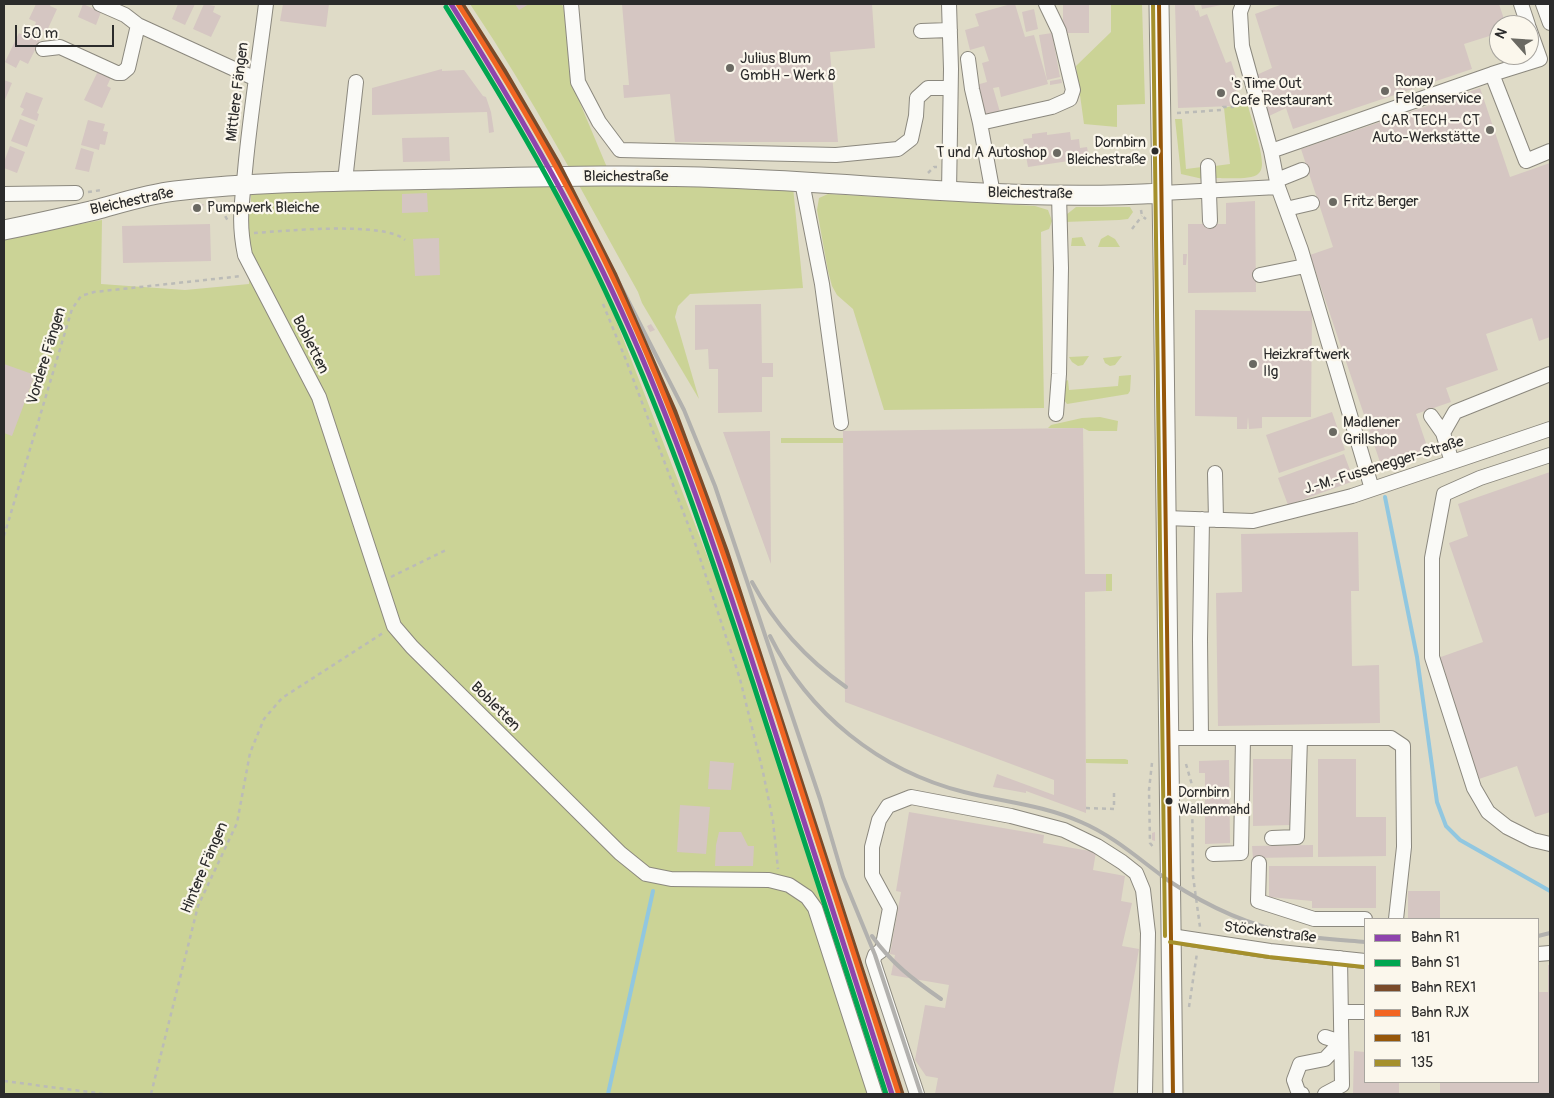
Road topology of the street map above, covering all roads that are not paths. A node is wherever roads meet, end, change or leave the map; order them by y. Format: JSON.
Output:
{"nodes":[{"id":1,"x":100,"y":4,"type":"edge"},
{"id":2,"x":266,"y":4,"type":"edge"},
{"id":3,"x":571,"y":4,"type":"edge"},
{"id":4,"x":949,"y":4,"type":"edge"},
{"id":5,"x":1046,"y":4,"type":"edge"},
{"id":6,"x":1159,"y":4,"type":"edge"},
{"id":7,"x":1243,"y":4,"type":"edge"},
{"id":8,"x":1543,"y":4,"type":"edge"},
{"id":9,"x":1550,"y":23,"type":"edge"},
{"id":10,"x":138,"y":25,"type":"junction"},
{"id":11,"x":950,"y":30,"type":"junction"},
{"id":12,"x":921,"y":31,"type":"dead end"},
{"id":13,"x":43,"y":49,"type":"dead end"},
{"id":14,"x":968,"y":59,"type":"dead end"},
{"id":15,"x":1521,"y":65,"type":"edge"},
{"id":16,"x":1492,"y":74,"type":"junction"},
{"id":17,"x":256,"y":79,"type":"junction"},
{"id":18,"x":356,"y":82,"type":"dead end"},
{"id":19,"x":950,"y":88,"type":"junction"},
{"id":20,"x":980,"y":123,"type":"junction"},
{"id":21,"x":1271,"y":151,"type":"junction"},
{"id":22,"x":1550,"y":151,"type":"edge"},
{"id":23,"x":1208,"y":166,"type":"dead end"},
{"id":24,"x":1302,"y":170,"type":"dead end"},
{"id":25,"x":344,"y":181,"type":"junction"},
{"id":26,"x":802,"y":182,"type":"junction"},
{"id":27,"x":1278,"y":183,"type":"junction"},
{"id":28,"x":243,"y":185,"type":"junction"},
{"id":29,"x":1209,"y":191,"type":"junction"},
{"id":30,"x":949,"y":192,"type":"junction"},
{"id":31,"x":76,"y":193,"type":"dead end"},
{"id":32,"x":1162,"y":193,"type":"junction"},
{"id":33,"x":4,"y":194,"type":"edge"},
{"id":34,"x":993,"y":194,"type":"junction"},
{"id":35,"x":1059,"y":196,"type":"junction"},
{"id":36,"x":1312,"y":203,"type":"dead end"},
{"id":37,"x":1286,"y":209,"type":"junction"},
{"id":38,"x":1210,"y":221,"type":"dead end"},
{"id":39,"x":4,"y":230,"type":"edge"},
{"id":40,"x":1305,"y":266,"type":"junction"},
{"id":41,"x":1260,"y":275,"type":"dead end"},
{"id":42,"x":1550,"y":374,"type":"edge"},
{"id":43,"x":1056,"y":414,"type":"dead end"},
{"id":44,"x":1431,"y":416,"type":"dead end"},
{"id":45,"x":841,"y":423,"type":"dead end"},
{"id":46,"x":1550,"y":429,"type":"edge"},
{"id":47,"x":1443,"y":433,"type":"junction"},
{"id":48,"x":1550,"y":455,"type":"edge"},
{"id":49,"x":1452,"y":462,"type":"junction"},
{"id":50,"x":1215,"y":473,"type":"dead end"},
{"id":51,"x":1372,"y":489,"type":"junction"},
{"id":52,"x":1165,"y":518,"type":"junction"},
{"id":53,"x":1209,"y":519,"type":"junction"},
{"id":54,"x":1169,"y":738,"type":"junction"},
{"id":55,"x":1201,"y":738,"type":"junction"},
{"id":56,"x":1243,"y":738,"type":"junction"},
{"id":57,"x":1300,"y":738,"type":"junction"},
{"id":58,"x":1272,"y":838,"type":"dead end"},
{"id":59,"x":1550,"y":844,"type":"edge"},
{"id":60,"x":1213,"y":854,"type":"dead end"},
{"id":61,"x":1259,"y":863,"type":"dead end"},
{"id":62,"x":1396,"y":918,"type":"edge"},
{"id":63,"x":1364,"y":919,"type":"edge"},
{"id":64,"x":1171,"y":936,"type":"junction"},
{"id":65,"x":1340,"y":958,"type":"junction"},
{"id":66,"x":1364,"y":961,"type":"edge"},
{"id":67,"x":1341,"y":1012,"type":"junction"},
{"id":68,"x":1364,"y":1012,"type":"edge"},
{"id":69,"x":1325,"y":1037,"type":"dead end"},
{"id":70,"x":1340,"y":1042,"type":"junction"},
{"id":71,"x":1342,"y":1090,"type":"edge"},
{"id":72,"x":875,"y":1094,"type":"edge"},
{"id":73,"x":917,"y":1094,"type":"edge"},
{"id":74,"x":1145,"y":1094,"type":"edge"},
{"id":75,"x":1173,"y":1094,"type":"edge"},
{"id":76,"x":1302,"y":1094,"type":"edge"},
{"id":77,"x":1325,"y":1094,"type":"edge"}],
"edges":[{"from":1,"to":10,"type":"street"},
{"from":2,"to":17,"type":"street","name":"Mittlere Fängen"},
{"from":3,"to":19,"type":"street"},
{"from":4,"to":11,"type":"street"},
{"from":5,"to":20,"type":"street"},
{"from":6,"to":32,"type":"main road"},
{"from":7,"to":21,"type":"street"},
{"from":8,"to":9,"type":"street"},
{"from":10,"to":13,"type":"street"},
{"from":10,"to":17,"type":"street"},
{"from":11,"to":12,"type":"street"},
{"from":11,"to":19,"type":"street"},
{"from":14,"to":20,"type":"street"},
{"from":15,"to":16,"type":"street"},
{"from":16,"to":21,"type":"street"},
{"from":16,"to":22,"type":"street"},
{"from":17,"to":28,"type":"street","name":"Mittlere Fängen"},
{"from":18,"to":25,"type":"street"},
{"from":19,"to":30,"type":"street"},
{"from":20,"to":34,"type":"street"},
{"from":21,"to":27,"type":"street"},
{"from":23,"to":29,"type":"street"},
{"from":24,"to":27,"type":"street"},
{"from":25,"to":26,"type":"main road","name":"Bleichestraße"},
{"from":25,"to":28,"type":"main road","name":"Bleichestraße"},
{"from":26,"to":30,"type":"main road","name":"Bleichestraße"},
{"from":26,"to":45,"type":"street"},
{"from":27,"to":29,"type":"street"},
{"from":27,"to":37,"type":"street"},
{"from":28,"to":39,"type":"main road","name":"Bleichestraße"},
{"from":28,"to":72,"type":"street","name":"Bobletten"},
{"from":29,"to":32,"type":"street"},
{"from":29,"to":38,"type":"street"},
{"from":30,"to":34,"type":"main road","name":"Bleichestraße"},
{"from":31,"to":33,"type":"street","name":"Bleichestraße"},
{"from":32,"to":35,"type":"main road","name":"Bleichestraße"},
{"from":32,"to":52,"type":"main road"},
{"from":34,"to":35,"type":"main road","name":"Bleichestraße"},
{"from":35,"to":43,"type":"street"},
{"from":36,"to":37,"type":"street"},
{"from":37,"to":40,"type":"street"},
{"from":40,"to":41,"type":"street"},
{"from":40,"to":51,"type":"street"},
{"from":42,"to":47,"type":"street"},
{"from":44,"to":47,"type":"street"},
{"from":46,"to":49,"type":"street","name":"J.-M.-Fussenegger-Straße"},
{"from":47,"to":49,"type":"street"},
{"from":48,"to":59,"type":"street"},
{"from":49,"to":51,"type":"street","name":"J.-M.-Fussenegger-Straße"},
{"from":50,"to":53,"type":"street"},
{"from":51,"to":53,"type":"street","name":"J.-M.-Fussenegger-Straße"},
{"from":52,"to":53,"type":"street","name":"J.-M.-Fussenegger-Straße"},
{"from":52,"to":54,"type":"main road"},
{"from":53,"to":55,"type":"street"},
{"from":54,"to":55,"type":"street"},
{"from":54,"to":64,"type":"main road"},
{"from":55,"to":56,"type":"street"},
{"from":56,"to":57,"type":"street"},
{"from":56,"to":60,"type":"street"},
{"from":57,"to":58,"type":"street"},
{"from":57,"to":62,"type":"street"},
{"from":61,"to":63,"type":"street"},
{"from":64,"to":65,"type":"street","name":"Stöckenstraße"},
{"from":64,"to":75,"type":"main road"},
{"from":65,"to":66,"type":"street","name":"Stöckenstraße"},
{"from":65,"to":67,"type":"street"},
{"from":67,"to":68,"type":"street"},
{"from":67,"to":70,"type":"street"},
{"from":69,"to":70,"type":"street"},
{"from":70,"to":71,"type":"street"},
{"from":70,"to":76,"type":"street"},
{"from":71,"to":77,"type":"street"},
{"from":73,"to":74,"type":"street"}]}
